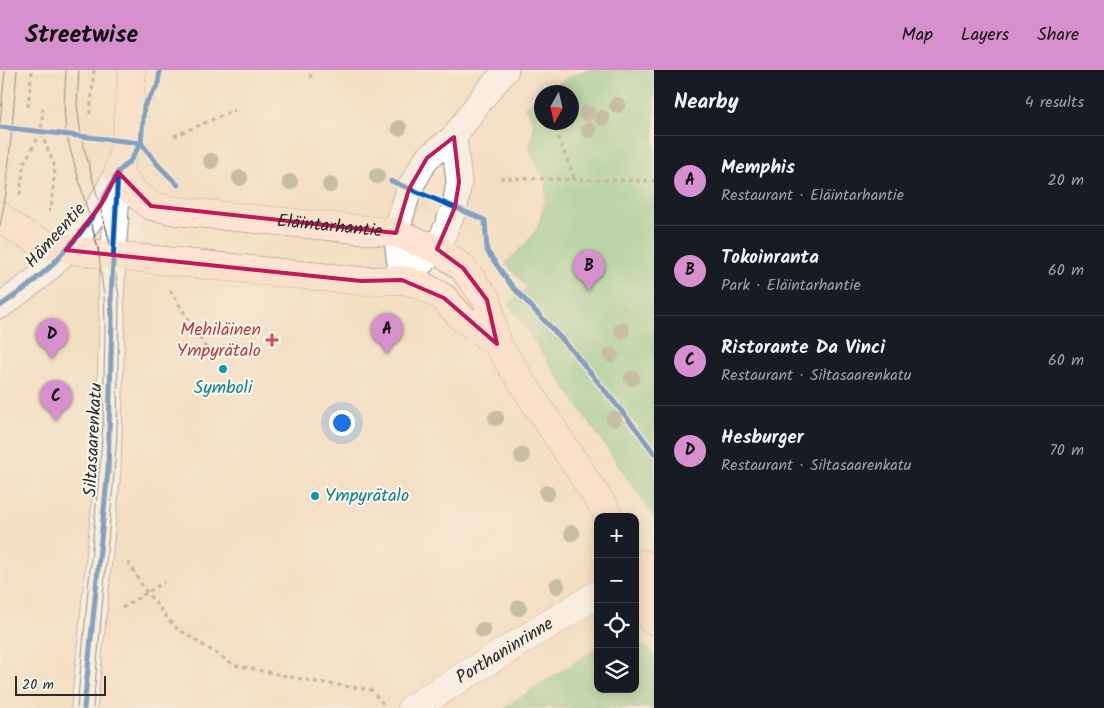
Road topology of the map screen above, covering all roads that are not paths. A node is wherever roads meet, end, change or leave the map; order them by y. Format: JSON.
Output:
{"nodes":[{"id":1,"x":132,"y":70,"type":"edge"},
{"id":2,"x":506,"y":70,"type":"edge"},
{"id":3,"x":454,"y":137,"type":"junction"},
{"id":4,"x":118,"y":172,"type":"junction"},
{"id":5,"x":0,"y":216,"type":"edge"},
{"id":6,"x":396,"y":233,"type":"junction"},
{"id":7,"x":437,"y":249,"type":"junction"},
{"id":8,"x":66,"y":250,"type":"junction"},
{"id":9,"x":113,"y":256,"type":"junction"},
{"id":10,"x":402,"y":280,"type":"junction"},
{"id":11,"x":0,"y":306,"type":"edge"},
{"id":12,"x":497,"y":344,"type":"junction"},
{"id":13,"x":607,"y":513,"type":"edge"},
{"id":14,"x":642,"y":566,"type":"edge"},
{"id":15,"x":594,"y":596,"type":"edge"},
{"id":16,"x":654,"y":621,"type":"edge"},
{"id":17,"x":84,"y":708,"type":"edge"},
{"id":18,"x":412,"y":708,"type":"edge"}],
"edges":[{"from":1,"to":4,"type":"main road","name":"Siltasaarenkatu"},
{"from":2,"to":3,"type":"street"},
{"from":3,"to":6,"type":"street"},
{"from":3,"to":7,"type":"street"},
{"from":4,"to":6,"type":"main road","name":"Eläintarhantie"},
{"from":4,"to":8,"type":"street","name":"Hämeentie"},
{"from":4,"to":9,"type":"street","name":"Siltasaarenkatu"},
{"from":5,"to":8,"type":"main road"},
{"from":6,"to":7,"type":"main road","name":"Eläintarhantie"},
{"from":6,"to":10,"type":"street"},
{"from":7,"to":10,"type":"street"},
{"from":7,"to":12,"type":"main road","name":"Eläintarhantie"},
{"from":8,"to":9,"type":"main road"},
{"from":8,"to":11,"type":"street","name":"Hämeentie"},
{"from":9,"to":10,"type":"main road","name":"Eläintarhantie"},
{"from":9,"to":17,"type":"street","name":"Siltasaarenkatu"},
{"from":10,"to":12,"type":"main road","name":"Eläintarhantie"},
{"from":12,"to":13,"type":"main road","name":"Eläintarhantie"},
{"from":14,"to":16,"type":"main road"},
{"from":15,"to":18,"type":"street","name":"Porthaninrinne"}]}
